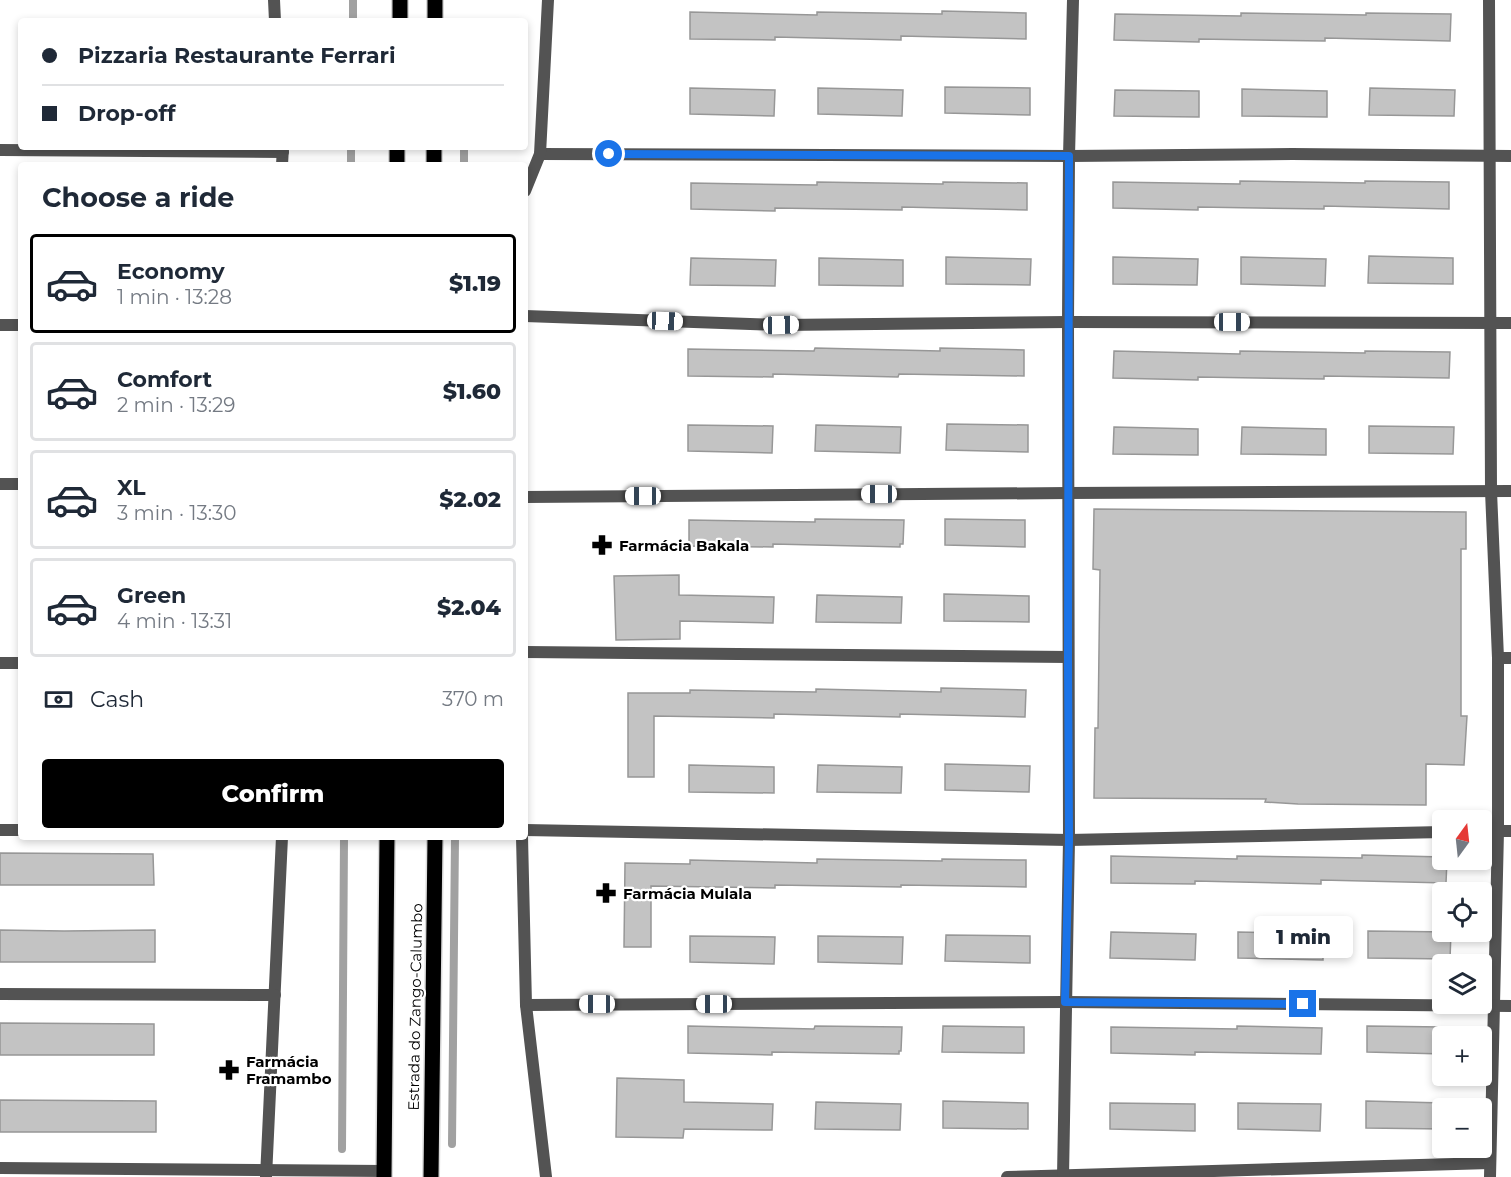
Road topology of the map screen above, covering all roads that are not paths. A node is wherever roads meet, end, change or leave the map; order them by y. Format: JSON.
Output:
{"nodes":[{"id":1,"x":274,"y":0,"type":"edge"},
{"id":2,"x":400,"y":0,"type":"edge"},
{"id":3,"x":435,"y":0,"type":"edge"},
{"id":4,"x":548,"y":0,"type":"edge"},
{"id":5,"x":1073,"y":0,"type":"edge"},
{"id":6,"x":1489,"y":0,"type":"edge"},
{"id":7,"x":275,"y":18,"type":"edge"},
{"id":8,"x":400,"y":18,"type":"edge"},
{"id":9,"x":435,"y":18,"type":"edge"},
{"id":10,"x":0,"y":150,"type":"edge"},
{"id":11,"x":540,"y":154,"type":"junction"},
{"id":12,"x":1069,"y":156,"type":"junction"},
{"id":13,"x":1490,"y":156,"type":"junction"},
{"id":14,"x":1511,"y":156,"type":"edge"},
{"id":15,"x":283,"y":157,"type":"edge"},
{"id":16,"x":528,"y":184,"type":"edge"},
{"id":17,"x":528,"y":316,"type":"edge"},
{"id":18,"x":1068,"y":322,"type":"junction"},
{"id":19,"x":1491,"y":322,"type":"junction"},
{"id":20,"x":1511,"y":322,"type":"edge"},
{"id":21,"x":0,"y":325,"type":"edge"},
{"id":22,"x":18,"y":325,"type":"edge"},
{"id":23,"x":0,"y":484,"type":"edge"},
{"id":24,"x":18,"y":484,"type":"edge"},
{"id":25,"x":1491,"y":491,"type":"junction"},
{"id":26,"x":1511,"y":491,"type":"edge"},
{"id":27,"x":1068,"y":493,"type":"junction"},
{"id":28,"x":528,"y":497,"type":"edge"},
{"id":29,"x":528,"y":652,"type":"edge"},
{"id":30,"x":1068,"y":657,"type":"junction"},
{"id":31,"x":1504,"y":658,"type":"edge"},
{"id":32,"x":0,"y":663,"type":"edge"},
{"id":33,"x":18,"y":663,"type":"edge"},
{"id":34,"x":0,"y":830,"type":"edge"},
{"id":35,"x":18,"y":830,"type":"edge"},
{"id":36,"x":528,"y":830,"type":"edge"},
{"id":37,"x":1492,"y":831,"type":"edge"},
{"id":38,"x":1498,"y":831,"type":"junction"},
{"id":39,"x":1511,"y":831,"type":"edge"},
{"id":40,"x":1432,"y":832,"type":"edge"},
{"id":41,"x":282,"y":840,"type":"edge"},
{"id":42,"x":387,"y":840,"type":"edge"},
{"id":43,"x":435,"y":840,"type":"edge"},
{"id":44,"x":522,"y":840,"type":"edge"},
{"id":45,"x":1069,"y":840,"type":"junction"},
{"id":46,"x":0,"y":994,"type":"edge"},
{"id":47,"x":275,"y":995,"type":"junction"},
{"id":48,"x":1065,"y":1002,"type":"junction"},
{"id":49,"x":526,"y":1005,"type":"junction"},
{"id":50,"x":1494,"y":1006,"type":"junction"},
{"id":51,"x":1511,"y":1006,"type":"edge"},
{"id":52,"x":1490,"y":1163,"type":"junction"},
{"id":53,"x":0,"y":1168,"type":"edge"},
{"id":54,"x":266,"y":1173,"type":"edge"},
{"id":55,"x":384,"y":1174,"type":"edge"},
{"id":56,"x":431,"y":1177,"type":"edge"},
{"id":57,"x":546,"y":1177,"type":"edge"},
{"id":58,"x":1007,"y":1177,"type":"edge"},
{"id":59,"x":1063,"y":1177,"type":"edge"},
{"id":60,"x":1490,"y":1177,"type":"edge"}],
"edges":[{"from":1,"to":7,"type":"street"},
{"from":2,"to":8,"type":"main road"},
{"from":3,"to":9,"type":"main road"},
{"from":4,"to":11,"type":"street"},
{"from":5,"to":12,"type":"street"},
{"from":6,"to":13,"type":"street"},
{"from":10,"to":15,"type":"street"},
{"from":11,"to":12,"type":"street"},
{"from":11,"to":16,"type":"street"},
{"from":12,"to":13,"type":"street"},
{"from":12,"to":18,"type":"street"},
{"from":13,"to":14,"type":"street"},
{"from":13,"to":19,"type":"street"},
{"from":17,"to":18,"type":"street"},
{"from":18,"to":19,"type":"street"},
{"from":18,"to":27,"type":"street"},
{"from":19,"to":20,"type":"street"},
{"from":19,"to":25,"type":"street"},
{"from":21,"to":22,"type":"street"},
{"from":23,"to":24,"type":"street"},
{"from":25,"to":26,"type":"street"},
{"from":25,"to":27,"type":"street"},
{"from":25,"to":31,"type":"street"},
{"from":27,"to":28,"type":"street"},
{"from":27,"to":30,"type":"street"},
{"from":29,"to":30,"type":"street"},
{"from":30,"to":45,"type":"street"},
{"from":31,"to":38,"type":"street"},
{"from":32,"to":33,"type":"street"},
{"from":34,"to":35,"type":"street"},
{"from":36,"to":45,"type":"street"},
{"from":37,"to":38,"type":"street"},
{"from":38,"to":39,"type":"street"},
{"from":38,"to":50,"type":"street"},
{"from":40,"to":45,"type":"street"},
{"from":41,"to":47,"type":"street"},
{"from":42,"to":55,"type":"main road","name":"Estrada do Zango-Calumbo"},
{"from":43,"to":56,"type":"main road","name":"Estrada do Zango-Calumbo"},
{"from":44,"to":49,"type":"street"},
{"from":45,"to":48,"type":"street"},
{"from":46,"to":47,"type":"street"},
{"from":47,"to":54,"type":"street"},
{"from":48,"to":49,"type":"street"},
{"from":48,"to":50,"type":"street"},
{"from":48,"to":59,"type":"street"},
{"from":49,"to":57,"type":"street"},
{"from":50,"to":51,"type":"street"},
{"from":50,"to":52,"type":"street"},
{"from":52,"to":59,"type":"street"},
{"from":52,"to":60,"type":"street"},
{"from":53,"to":54,"type":"street"},
{"from":54,"to":55,"type":"street"},
{"from":58,"to":59,"type":"street"}]}
